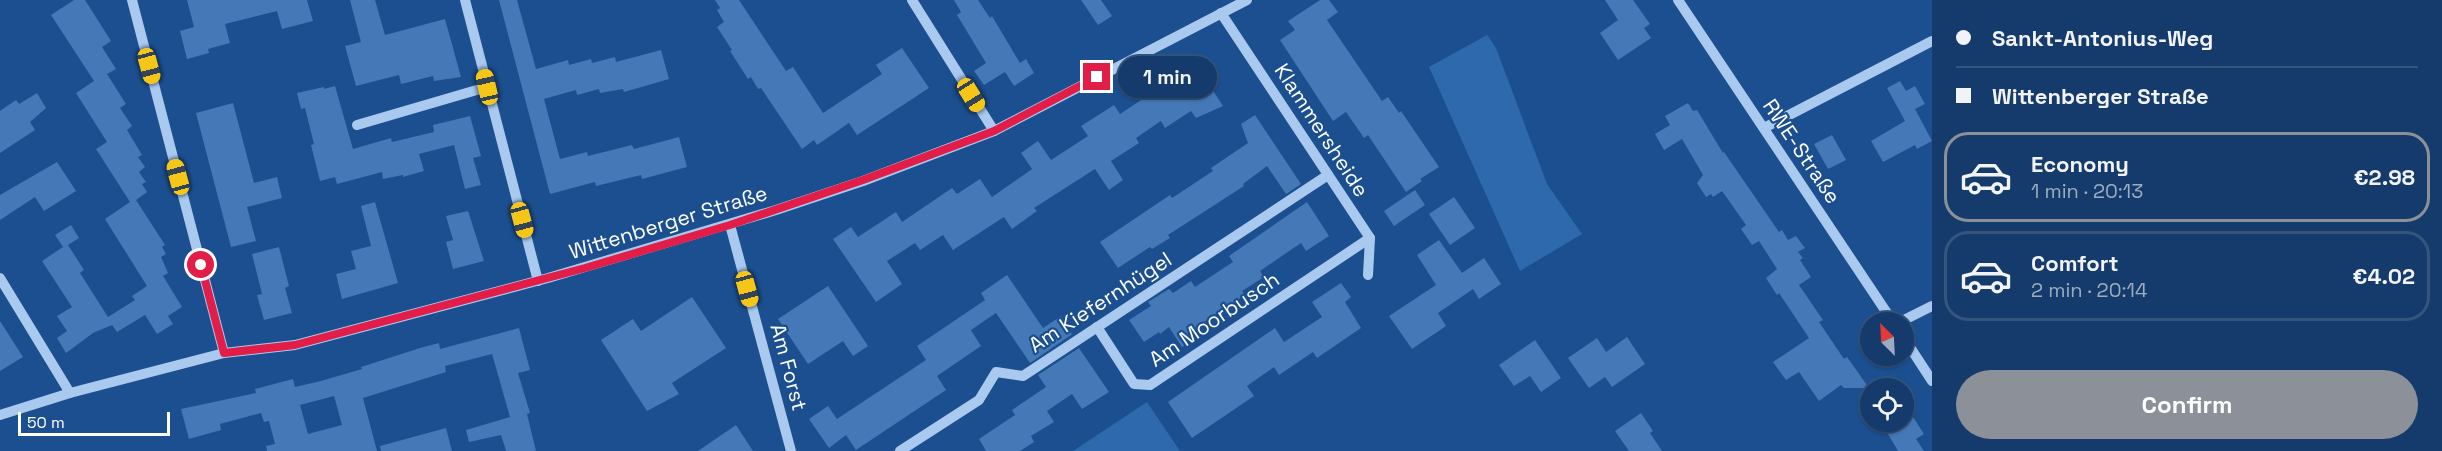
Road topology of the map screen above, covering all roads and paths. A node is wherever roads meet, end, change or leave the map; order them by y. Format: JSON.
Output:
{"nodes":[{"id":1,"x":132,"y":0,"type":"edge"},
{"id":2,"x":465,"y":0,"type":"edge"},
{"id":3,"x":912,"y":0,"type":"edge"},
{"id":4,"x":1247,"y":0,"type":"edge"},
{"id":5,"x":1678,"y":0,"type":"edge"},
{"id":6,"x":1221,"y":13,"type":"junction"},
{"id":7,"x":1932,"y":41,"type":"edge"},
{"id":8,"x":487,"y":87,"type":"junction"},
{"id":9,"x":357,"y":125,"type":"dead end"},
{"id":10,"x":1764,"y":128,"type":"junction"},
{"id":11,"x":994,"y":131,"type":"junction"},
{"id":12,"x":1328,"y":175,"type":"junction"},
{"id":13,"x":730,"y":225,"type":"junction"},
{"id":14,"x":1370,"y":238,"type":"junction"},
{"id":15,"x":1368,"y":275,"type":"dead end"},
{"id":16,"x":0,"y":278,"type":"edge"},
{"id":17,"x":538,"y":280,"type":"junction"},
{"id":18,"x":1932,"y":306,"type":"edge"},
{"id":19,"x":1886,"y":312,"type":"edge"},
{"id":20,"x":1914,"y":315,"type":"edge"},
{"id":21,"x":1097,"y":327,"type":"junction"},
{"id":22,"x":224,"y":353,"type":"junction"},
{"id":23,"x":1914,"y":353,"type":"edge"},
{"id":24,"x":1932,"y":381,"type":"edge"},
{"id":25,"x":70,"y":393,"type":"junction"},
{"id":26,"x":0,"y":415,"type":"edge"},
{"id":27,"x":791,"y":451,"type":"edge"},
{"id":28,"x":900,"y":451,"type":"edge"}],
"edges":[{"from":1,"to":22,"type":"street"},
{"from":2,"to":8,"type":"street"},
{"from":3,"to":11,"type":"street"},
{"from":4,"to":6,"type":"street","name":"Wittenberger Straße"},
{"from":5,"to":10,"type":"street","name":"RWE-Straße"},
{"from":6,"to":11,"type":"street","name":"Wittenberger Straße"},
{"from":6,"to":12,"type":"street","name":"Klammersheide"},
{"from":7,"to":10,"type":"street"},
{"from":8,"to":9,"type":"street"},
{"from":8,"to":17,"type":"street"},
{"from":10,"to":19,"type":"street","name":"RWE-Straße"},
{"from":11,"to":13,"type":"street","name":"Wittenberger Straße"},
{"from":12,"to":14,"type":"street","name":"Klammersheide"},
{"from":12,"to":21,"type":"street","name":"Am Kiefernhügel"},
{"from":13,"to":17,"type":"street","name":"Wittenberger Straße"},
{"from":13,"to":27,"type":"street","name":"Am Forst"},
{"from":14,"to":15,"type":"street"},
{"from":14,"to":21,"type":"street","name":"Am Moorbusch"},
{"from":16,"to":25,"type":"street"},
{"from":17,"to":22,"type":"street","name":"Wittenberger Straße"},
{"from":18,"to":20,"type":"street"},
{"from":21,"to":28,"type":"street","name":"Am Kiefernhügel"},
{"from":22,"to":25,"type":"street","name":"Wittenberger Straße"},
{"from":23,"to":24,"type":"street"},
{"from":25,"to":26,"type":"street","name":"Wittenberger Straße"}]}
